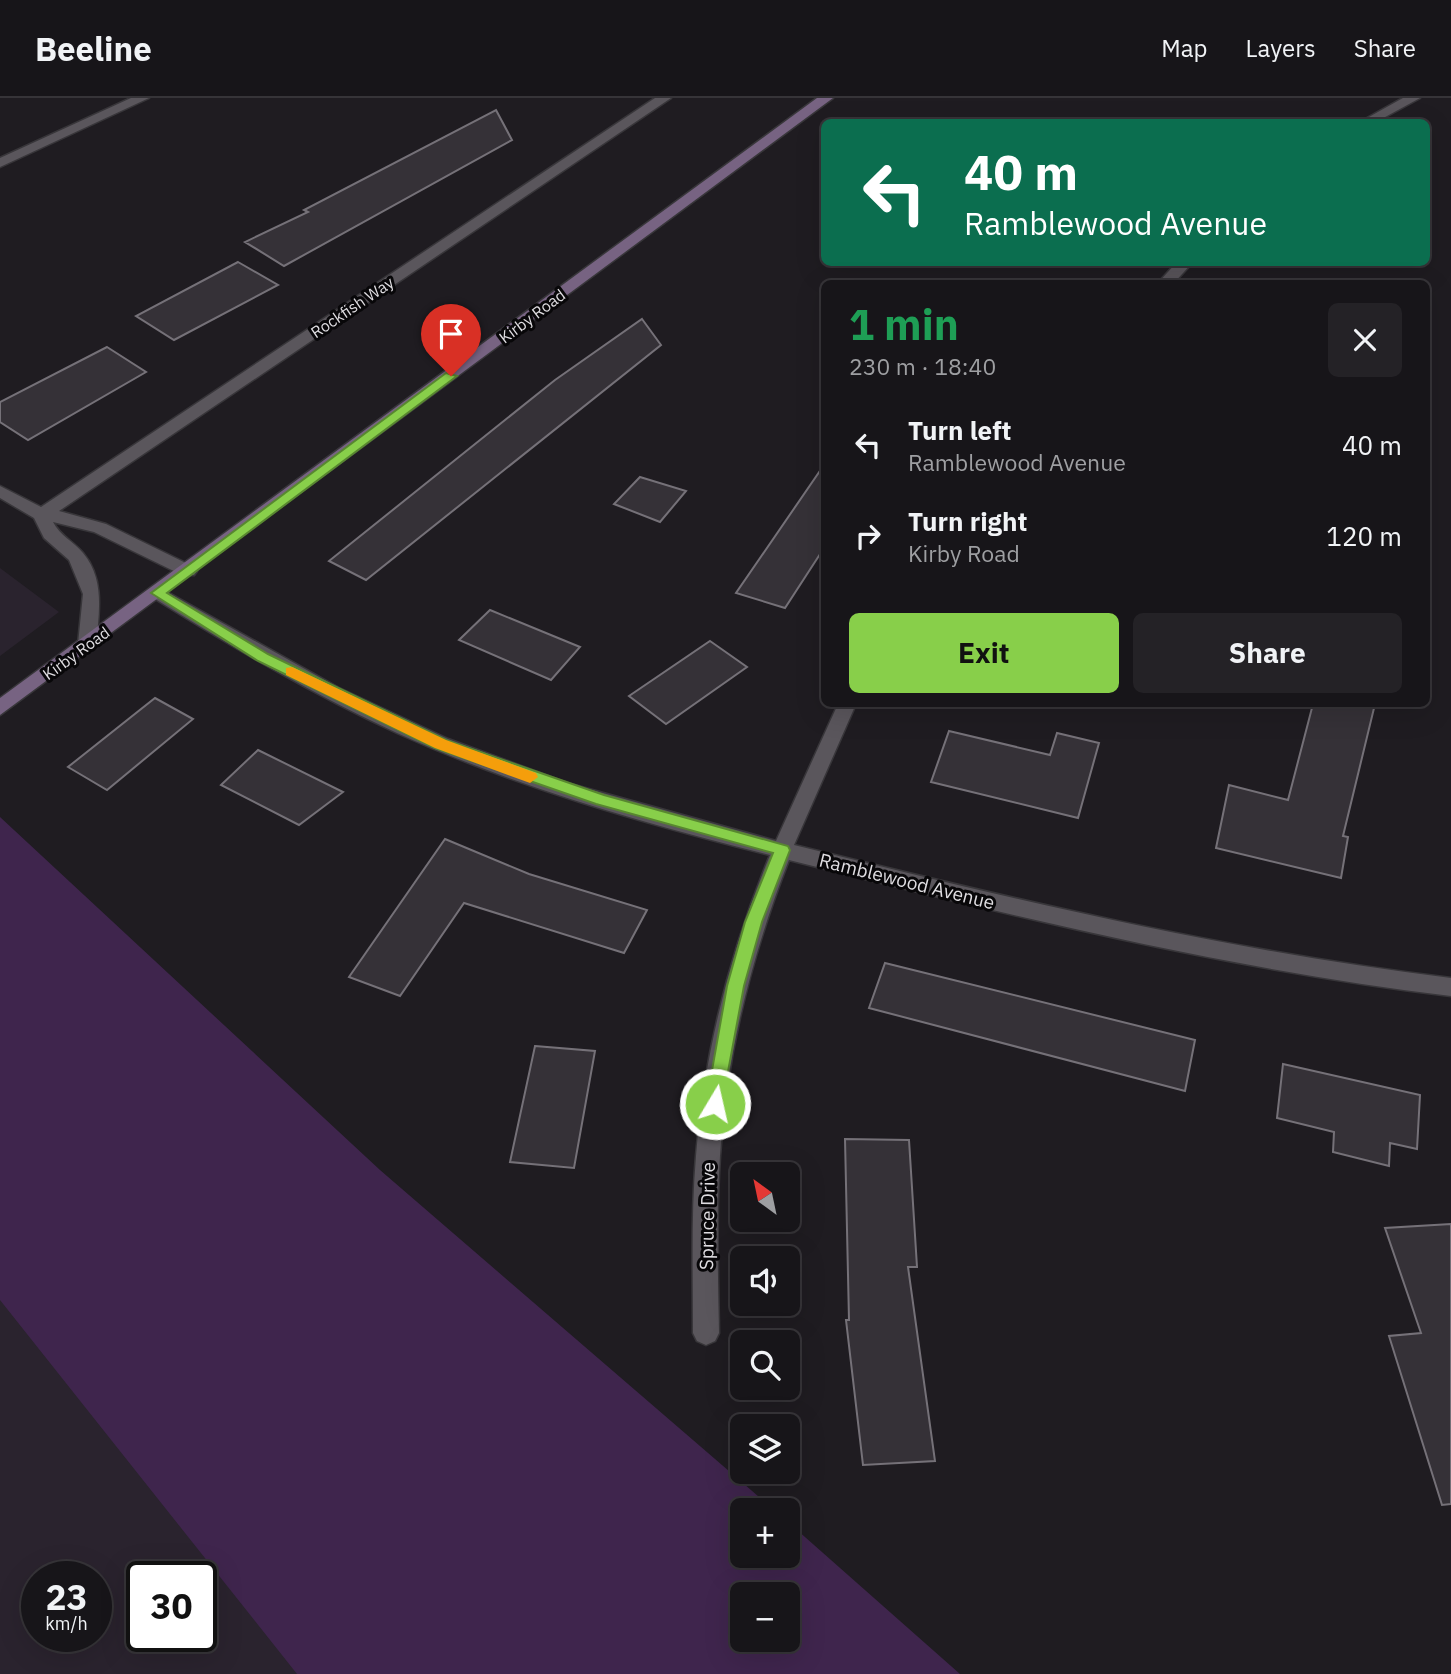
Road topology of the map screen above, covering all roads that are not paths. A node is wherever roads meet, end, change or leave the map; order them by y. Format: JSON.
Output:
{"nodes":[{"id":1,"x":107,"y":98,"type":"edge"},
{"id":2,"x":142,"y":98,"type":"edge"},
{"id":3,"x":664,"y":98,"type":"edge"},
{"id":4,"x":1413,"y":98,"type":"edge"},
{"id":5,"x":821,"y":99,"type":"edge"},
{"id":6,"x":123,"y":107,"type":"junction"},
{"id":7,"x":1373,"y":119,"type":"edge"},
{"id":8,"x":0,"y":163,"type":"edge"},
{"id":9,"x":1182,"y":266,"type":"edge"},
{"id":10,"x":1168,"y":280,"type":"edge"},
{"id":11,"x":0,"y":491,"type":"edge"},
{"id":12,"x":41,"y":515,"type":"junction"},
{"id":13,"x":188,"y":570,"type":"junction"},
{"id":14,"x":158,"y":593,"type":"junction"},
{"id":15,"x":87,"y":644,"type":"junction"},
{"id":16,"x":846,"y":707,"type":"edge"},
{"id":17,"x":0,"y":708,"type":"edge"},
{"id":18,"x":782,"y":850,"type":"junction"},
{"id":19,"x":1451,"y":987,"type":"edge"},
{"id":20,"x":706,"y":1333,"type":"dead end"}],
"edges":[{"from":1,"to":6,"type":"street"},
{"from":2,"to":6,"type":"street"},
{"from":3,"to":12,"type":"street","name":"Rockfish Way"},
{"from":4,"to":7,"type":"street"},
{"from":5,"to":13,"type":"main road","name":"Kirby Road"},
{"from":6,"to":8,"type":"street"},
{"from":9,"to":10,"type":"street"},
{"from":11,"to":12,"type":"street"},
{"from":12,"to":13,"type":"street"},
{"from":12,"to":15,"type":"street"},
{"from":13,"to":14,"type":"main road","name":"Kirby Road"},
{"from":14,"to":15,"type":"main road","name":"Kirby Road"},
{"from":14,"to":18,"type":"street","name":"Ramblewood Avenue"},
{"from":15,"to":17,"type":"main road","name":"Kirby Road"},
{"from":16,"to":18,"type":"street","name":"Spruce Drive"},
{"from":18,"to":19,"type":"street","name":"Ramblewood Avenue"},
{"from":18,"to":20,"type":"street","name":"Spruce Drive"}]}
